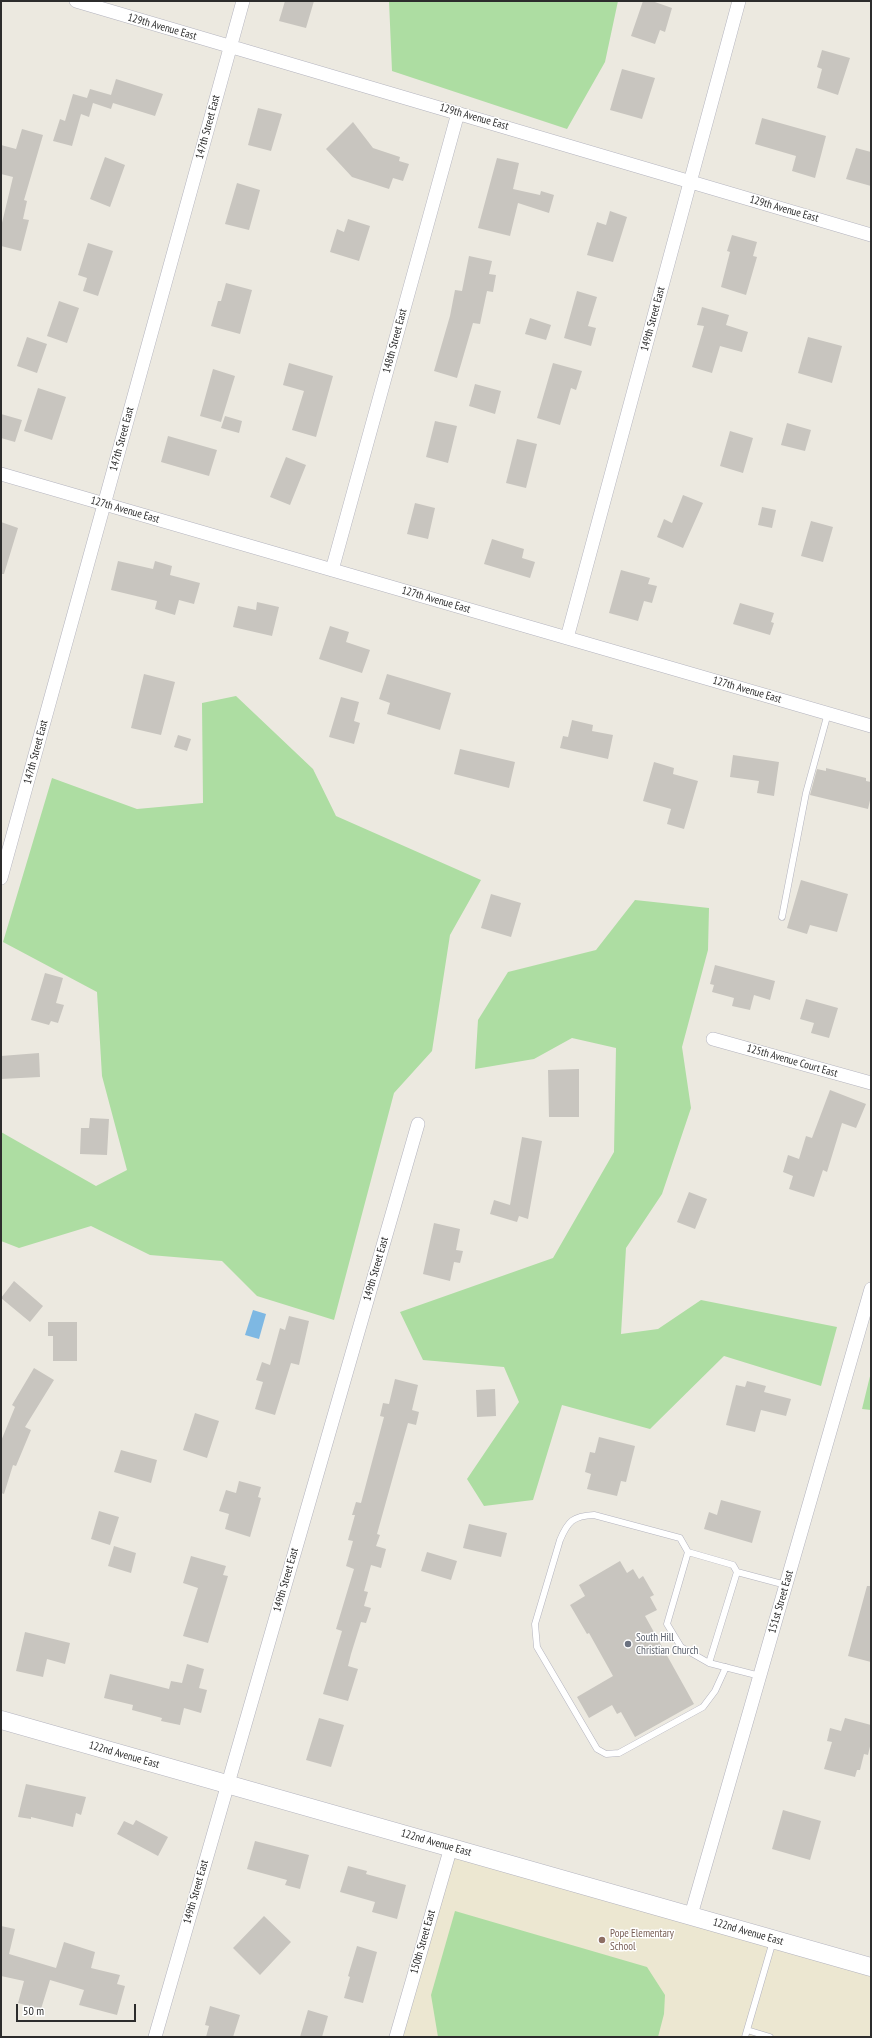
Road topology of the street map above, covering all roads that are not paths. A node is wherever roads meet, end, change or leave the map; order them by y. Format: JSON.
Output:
{"nodes":[{"id":1,"x":76,"y":1,"type":"edge"},
{"id":2,"x":243,"y":1,"type":"edge"},
{"id":3,"x":739,"y":1,"type":"edge"},
{"id":4,"x":231,"y":47,"type":"junction"},
{"id":5,"x":458,"y":113,"type":"junction"},
{"id":6,"x":690,"y":181,"type":"junction"},
{"id":7,"x":871,"y":235,"type":"edge"},
{"id":8,"x":1,"y":474,"type":"edge"},
{"id":9,"x":104,"y":504,"type":"junction"},
{"id":10,"x":332,"y":570,"type":"junction"},
{"id":11,"x":567,"y":638,"type":"junction"},
{"id":12,"x":828,"y":713,"type":"junction"},
{"id":13,"x":871,"y":726,"type":"edge"},
{"id":14,"x":1,"y":878,"type":"edge"},
{"id":15,"x":782,"y":917,"type":"dead end"},
{"id":16,"x":713,"y":1039,"type":"dead end"},
{"id":17,"x":871,"y":1083,"type":"edge"},
{"id":18,"x":418,"y":1124,"type":"dead end"},
{"id":19,"x":871,"y":1289,"type":"edge"},
{"id":20,"x":688,"y":1552,"type":"junction"},
{"id":21,"x":736,"y":1572,"type":"junction"},
{"id":22,"x":786,"y":1585,"type":"junction"},
{"id":23,"x":709,"y":1663,"type":"junction"},
{"id":24,"x":726,"y":1667,"type":"junction"},
{"id":25,"x":760,"y":1676,"type":"junction"},
{"id":26,"x":2,"y":1723,"type":"edge"},
{"id":27,"x":227,"y":1784,"type":"junction"},
{"id":28,"x":451,"y":1847,"type":"junction"},
{"id":29,"x":691,"y":1915,"type":"junction"},
{"id":30,"x":773,"y":1939,"type":"junction"},
{"id":31,"x":871,"y":1966,"type":"edge"},
{"id":32,"x":747,"y":2030,"type":"junction"},
{"id":33,"x":155,"y":2037,"type":"edge"},
{"id":34,"x":396,"y":2037,"type":"edge"},
{"id":35,"x":745,"y":2037,"type":"edge"},
{"id":36,"x":770,"y":2037,"type":"edge"}],
"edges":[{"from":1,"to":4,"type":"street","name":"129th Avenue East"},
{"from":2,"to":4,"type":"street","name":"147th Street East"},
{"from":3,"to":6,"type":"street","name":"149th Street East"},
{"from":4,"to":5,"type":"street","name":"129th Avenue East"},
{"from":4,"to":9,"type":"street","name":"147th Street East"},
{"from":5,"to":6,"type":"street","name":"129th Avenue East"},
{"from":5,"to":10,"type":"street","name":"148th Street East"},
{"from":6,"to":7,"type":"street","name":"129th Avenue East"},
{"from":6,"to":11,"type":"street","name":"149th Street East"},
{"from":8,"to":9,"type":"street","name":"127th Avenue East"},
{"from":9,"to":10,"type":"street","name":"127th Avenue East"},
{"from":9,"to":14,"type":"street","name":"147th Street East"},
{"from":10,"to":11,"type":"street","name":"127th Avenue East"},
{"from":11,"to":12,"type":"street","name":"127th Avenue East"},
{"from":12,"to":13,"type":"street","name":"127th Avenue East"},
{"from":12,"to":15,"type":"lane"},
{"from":16,"to":17,"type":"street","name":"125th Avenue Court East"},
{"from":18,"to":27,"type":"street","name":"149th Street East"},
{"from":19,"to":22,"type":"street","name":"151st Street East"},
{"from":20,"to":21,"type":"lane"},
{"from":20,"to":23,"type":"lane"},
{"from":20,"to":24,"type":"lane"},
{"from":21,"to":22,"type":"lane"},
{"from":21,"to":23,"type":"lane"},
{"from":22,"to":25,"type":"street","name":"151st Street East"},
{"from":23,"to":24,"type":"lane"},
{"from":24,"to":25,"type":"lane"},
{"from":25,"to":29,"type":"street","name":"151st Street East"},
{"from":26,"to":27,"type":"main road","name":"122nd Avenue East"},
{"from":27,"to":28,"type":"main road","name":"122nd Avenue East"},
{"from":27,"to":33,"type":"street","name":"149th Street East"},
{"from":28,"to":29,"type":"main road","name":"122nd Avenue East"},
{"from":28,"to":34,"type":"street","name":"150th Street East"},
{"from":29,"to":30,"type":"main road","name":"122nd Avenue East"},
{"from":30,"to":31,"type":"main road","name":"122nd Avenue East"},
{"from":30,"to":32,"type":"lane"},
{"from":32,"to":35,"type":"lane"},
{"from":32,"to":36,"type":"lane"}]}
